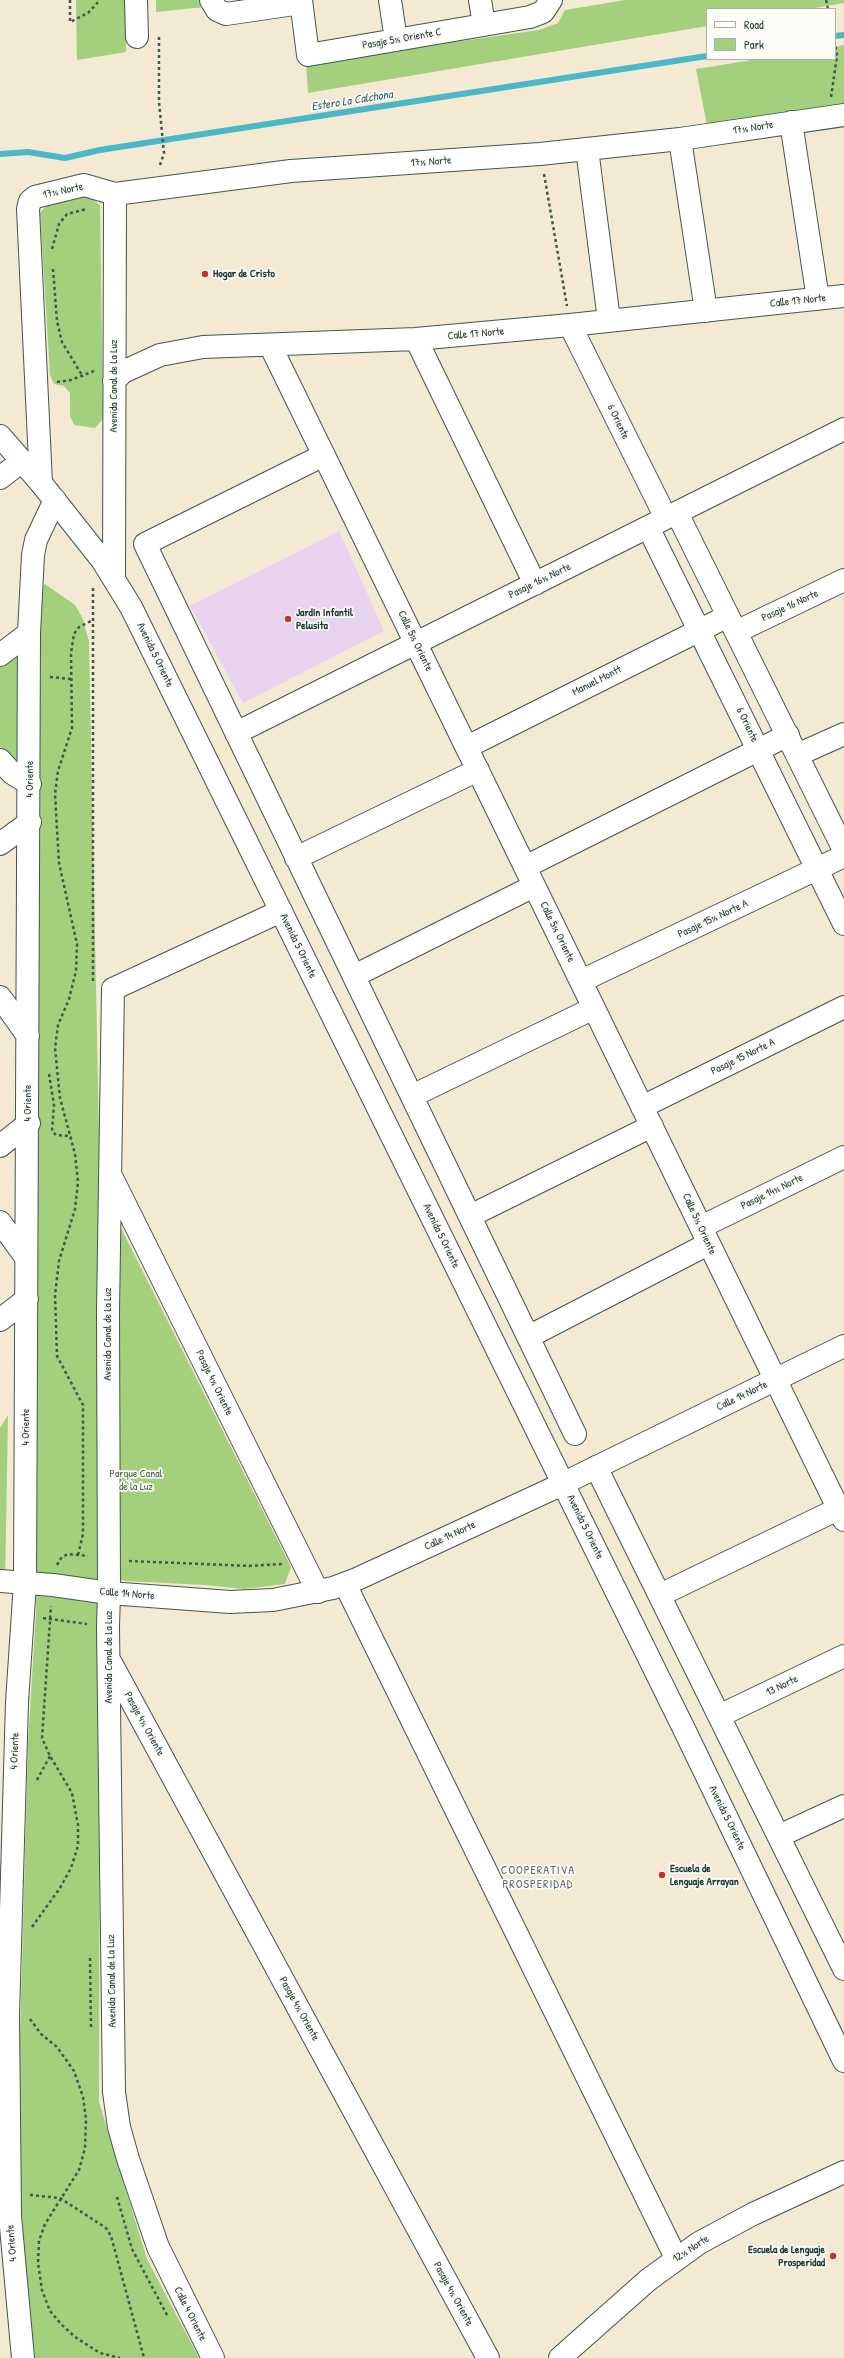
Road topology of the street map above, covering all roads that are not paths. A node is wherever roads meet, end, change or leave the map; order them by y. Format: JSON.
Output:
{"nodes":[{"id":1,"x":136,"y":0,"type":"edge"},
{"id":2,"x":211,"y":0,"type":"edge"},
{"id":3,"x":390,"y":0,"type":"edge"},
{"id":4,"x":480,"y":0,"type":"edge"},
{"id":5,"x":301,"y":2,"type":"edge"},
{"id":6,"x":551,"y":2,"type":"edge"},
{"id":7,"x":484,"y":25,"type":"junction"},
{"id":8,"x":137,"y":37,"type":"road end"},
{"id":9,"x":396,"y":40,"type":"junction"},
{"id":10,"x":836,"y":116,"type":"edge"},
{"id":11,"x":791,"y":122,"type":"junction"},
{"id":12,"x":680,"y":139,"type":"junction"},
{"id":13,"x":587,"y":148,"type":"junction"},
{"id":14,"x":115,"y":200,"type":"junction"},
{"id":15,"x":844,"y":296,"type":"edge"},
{"id":16,"x":818,"y":299,"type":"junction"},
{"id":17,"x":706,"y":311,"type":"junction"},
{"id":18,"x":609,"y":320,"type":"junction"},
{"id":19,"x":570,"y":325,"type":"junction"},
{"id":20,"x":416,"y":339,"type":"junction"},
{"id":21,"x":270,"y":345,"type":"junction"},
{"id":22,"x":114,"y":381,"type":"junction"},
{"id":23,"x":844,"y":429,"type":"edge"},
{"id":24,"x":0,"y":436,"type":"edge"},
{"id":25,"x":324,"y":455,"type":"junction"},
{"id":26,"x":22,"y":461,"type":"junction"},
{"id":27,"x":0,"y":478,"type":"edge"},
{"id":28,"x":41,"y":483,"type":"junction"},
{"id":29,"x":55,"y":500,"type":"junction"},
{"id":30,"x":664,"y":520,"type":"junction"},
{"id":31,"x":114,"y":578,"type":"junction"},
{"id":32,"x":844,"y":580,"type":"edge"},
{"id":33,"x":535,"y":584,"type":"junction"},
{"id":34,"x":732,"y":624,"type":"junction"},
{"id":35,"x":699,"y":630,"type":"junction"},
{"id":36,"x":29,"y":633,"type":"junction"},
{"id":37,"x":416,"y":643,"type":"junction"},
{"id":38,"x":0,"y":655,"type":"edge"},
{"id":39,"x":236,"y":733,"type":"junction"},
{"id":40,"x":844,"y":734,"type":"edge"},
{"id":41,"x":788,"y":735,"type":"junction"},
{"id":42,"x":467,"y":747,"type":"junction"},
{"id":43,"x":759,"y":750,"type":"junction"},
{"id":44,"x":797,"y":755,"type":"junction"},
{"id":45,"x":0,"y":760,"type":"edge"},
{"id":46,"x":478,"y":770,"type":"junction"},
{"id":47,"x":30,"y":784,"type":"junction"},
{"id":48,"x":30,"y":822,"type":"junction"},
{"id":49,"x":0,"y":844,"type":"edge"},
{"id":50,"x":844,"y":850,"type":"edge"},
{"id":51,"x":844,"y":856,"type":"edge"},
{"id":52,"x":296,"y":858,"type":"junction"},
{"id":53,"x":817,"y":870,"type":"junction"},
{"id":54,"x":530,"y":876,"type":"junction"},
{"id":55,"x":281,"y":912,"type":"junction"},
{"id":56,"x":844,"y":924,"type":"edge"},
{"id":57,"x":354,"y":976,"type":"junction"},
{"id":58,"x":581,"y":981,"type":"junction"},
{"id":59,"x":0,"y":997,"type":"edge"},
{"id":60,"x":844,"y":1007,"type":"edge"},
{"id":61,"x":594,"y":1008,"type":"junction"},
{"id":62,"x":28,"y":1036,"type":"junction"},
{"id":63,"x":412,"y":1096,"type":"junction"},
{"id":64,"x":647,"y":1117,"type":"junction"},
{"id":65,"x":29,"y":1123,"type":"junction"},
{"id":66,"x":0,"y":1146,"type":"edge"},
{"id":67,"x":844,"y":1157,"type":"edge"},
{"id":68,"x":110,"y":1173,"type":"junction"},
{"id":69,"x":470,"y":1216,"type":"junction"},
{"id":70,"x":0,"y":1222,"type":"edge"},
{"id":71,"x":704,"y":1235,"type":"junction"},
{"id":72,"x":25,"y":1256,"type":"junction"},
{"id":73,"x":27,"y":1300,"type":"junction"},
{"id":74,"x":0,"y":1320,"type":"edge"},
{"id":75,"x":528,"y":1337,"type":"junction"},
{"id":76,"x":844,"y":1346,"type":"edge"},
{"id":77,"x":776,"y":1380,"type":"junction"},
{"id":78,"x":575,"y":1434,"type":"dead end"},
{"id":79,"x":596,"y":1467,"type":"junction"},
{"id":80,"x":563,"y":1483,"type":"junction"},
{"id":81,"x":841,"y":1515,"type":"edge"},
{"id":82,"x":0,"y":1581,"type":"edge"},
{"id":83,"x":26,"y":1583,"type":"junction"},
{"id":84,"x":345,"y":1584,"type":"junction"},
{"id":85,"x":318,"y":1592,"type":"junction"},
{"id":86,"x":109,"y":1593,"type":"junction"},
{"id":87,"x":660,"y":1595,"type":"junction"},
{"id":88,"x":844,"y":1656,"type":"edge"},
{"id":89,"x":109,"y":1660,"type":"junction"},
{"id":90,"x":8,"y":1708,"type":"edge"},
{"id":91,"x":719,"y":1716,"type":"junction"},
{"id":92,"x":844,"y":1806,"type":"edge"},
{"id":93,"x":778,"y":1836,"type":"junction"},
{"id":94,"x":839,"y":1944,"type":"edge"},
{"id":95,"x":844,"y":1968,"type":"edge"},
{"id":96,"x":12,"y":2011,"type":"edge"},
{"id":97,"x":844,"y":2061,"type":"edge"},
{"id":98,"x":844,"y":2172,"type":"edge"},
{"id":99,"x":5,"y":2219,"type":"edge"},
{"id":100,"x":676,"y":2258,"type":"junction"},
{"id":101,"x":168,"y":2269,"type":"joint"},
{"id":102,"x":23,"y":2358,"type":"edge"},
{"id":103,"x":213,"y":2358,"type":"edge"},
{"id":104,"x":488,"y":2358,"type":"edge"},
{"id":105,"x":560,"y":2358,"type":"edge"}],
"edges":[{"from":1,"to":8,"type":"street"},
{"from":2,"to":5,"type":"street"},
{"from":3,"to":9,"type":"street"},
{"from":4,"to":7,"type":"street"},
{"from":5,"to":9,"type":"street","name":"Pasaje 5½ Oriente C"},
{"from":6,"to":7,"type":"street","name":"Pasaje 5½ Oriente C"},
{"from":7,"to":9,"type":"street","name":"Pasaje 5½ Oriente C"},
{"from":10,"to":11,"type":"street","name":"17½ Norte"},
{"from":11,"to":12,"type":"street","name":"17½ Norte"},
{"from":11,"to":16,"type":"street"},
{"from":12,"to":13,"type":"street","name":"17½ Norte"},
{"from":12,"to":17,"type":"street"},
{"from":13,"to":14,"type":"street","name":"17½ Norte"},
{"from":13,"to":18,"type":"street"},
{"from":14,"to":22,"type":"street","name":"Avenida Canal de La Luz"},
{"from":14,"to":28,"type":"street","name":"17½ Norte"},
{"from":15,"to":16,"type":"street","name":"Calle 17 Norte"},
{"from":16,"to":17,"type":"street","name":"Calle 17 Norte"},
{"from":17,"to":18,"type":"street","name":"Calle 17 Norte"},
{"from":18,"to":19,"type":"street","name":"Calle 17 Norte"},
{"from":19,"to":20,"type":"street","name":"Calle 17 Norte"},
{"from":19,"to":30,"type":"street","name":"6 Oriente"},
{"from":20,"to":21,"type":"street","name":"Calle 17 Norte"},
{"from":20,"to":33,"type":"street"},
{"from":21,"to":22,"type":"street","name":"Calle 17 Norte"},
{"from":21,"to":25,"type":"street","name":"Calle 5½ Oriente"},
{"from":22,"to":31,"type":"street","name":"Avenida Canal de La Luz"},
{"from":23,"to":30,"type":"street","name":"Pasaje 16½ Norte"},
{"from":24,"to":26,"type":"street","name":"Avenida 5 Oriente"},
{"from":25,"to":37,"type":"street","name":"Calle 5½ Oriente"},
{"from":25,"to":39,"type":"street"},
{"from":26,"to":27,"type":"street"},
{"from":26,"to":28,"type":"street","name":"Avenida 5 Oriente"},
{"from":28,"to":29,"type":"street","name":"Avenida 5 Oriente"},
{"from":29,"to":31,"type":"street","name":"Avenida 5 Oriente"},
{"from":29,"to":36,"type":"street","name":"4 Oriente"},
{"from":30,"to":33,"type":"street","name":"Pasaje 16½ Norte"},
{"from":30,"to":34,"type":"street","name":"6 Oriente"},
{"from":30,"to":35,"type":"street","name":"6 Oriente"},
{"from":31,"to":55,"type":"street","name":"Avenida 5 Oriente"},
{"from":32,"to":34,"type":"street","name":"Pasaje 16 Norte"},
{"from":33,"to":37,"type":"street","name":"Pasaje 16½ Norte"},
{"from":34,"to":35,"type":"street","name":"Manuel Montt"},
{"from":34,"to":41,"type":"street","name":"6 Oriente"},
{"from":35,"to":42,"type":"street","name":"Manuel Montt"},
{"from":35,"to":43,"type":"street","name":"6 Oriente"},
{"from":36,"to":38,"type":"street"},
{"from":36,"to":47,"type":"street","name":"4 Oriente"},
{"from":37,"to":39,"type":"street","name":"Pasaje 16½ Norte"},
{"from":37,"to":42,"type":"street","name":"Calle 5½ Oriente"},
{"from":39,"to":52,"type":"street"},
{"from":40,"to":44,"type":"street"},
{"from":41,"to":43,"type":"street"},
{"from":41,"to":44,"type":"street","name":"6 Oriente"},
{"from":42,"to":46,"type":"street","name":"Calle 5½ Oriente"},
{"from":43,"to":53,"type":"street","name":"6 Oriente"},
{"from":43,"to":54,"type":"street"},
{"from":44,"to":50,"type":"street","name":"6 Oriente"},
{"from":45,"to":47,"type":"street"},
{"from":46,"to":52,"type":"street"},
{"from":46,"to":54,"type":"street","name":"Calle 5½ Oriente"},
{"from":47,"to":48,"type":"street","name":"4 Oriente"},
{"from":48,"to":49,"type":"street"},
{"from":48,"to":62,"type":"street","name":"4 Oriente"},
{"from":51,"to":53,"type":"street","name":"Pasaje 15½ Norte A"},
{"from":52,"to":57,"type":"street"},
{"from":53,"to":56,"type":"street","name":"6 Oriente"},
{"from":53,"to":58,"type":"street","name":"Pasaje 15½ Norte A"},
{"from":54,"to":57,"type":"street"},
{"from":54,"to":58,"type":"street","name":"Calle 5½ Oriente"},
{"from":55,"to":68,"type":"street","name":"Avenida Canal de La Luz"},
{"from":55,"to":80,"type":"street","name":"Avenida 5 Oriente"},
{"from":57,"to":63,"type":"street"},
{"from":58,"to":61,"type":"street","name":"Calle 5½ Oriente"},
{"from":59,"to":62,"type":"street"},
{"from":60,"to":64,"type":"street","name":"Pasaje 15 Norte A"},
{"from":61,"to":63,"type":"street"},
{"from":61,"to":64,"type":"street","name":"Calle 5½ Oriente"},
{"from":62,"to":65,"type":"street","name":"4 Oriente"},
{"from":63,"to":69,"type":"street"},
{"from":64,"to":69,"type":"street","name":"Pasaje 15 Norte A"},
{"from":64,"to":71,"type":"street","name":"Calle 5½ Oriente"},
{"from":65,"to":66,"type":"street"},
{"from":65,"to":72,"type":"street","name":"4 Oriente"},
{"from":67,"to":71,"type":"street","name":"Pasaje 14½ Norte"},
{"from":68,"to":85,"type":"street","name":"Pasaje 4½ Oriente"},
{"from":68,"to":86,"type":"street","name":"Avenida Canal de La Luz"},
{"from":69,"to":75,"type":"street"},
{"from":70,"to":72,"type":"street"},
{"from":71,"to":75,"type":"street","name":"Pasaje 14½ Norte"},
{"from":71,"to":77,"type":"street","name":"Calle 5½ Oriente"},
{"from":72,"to":73,"type":"street","name":"4 Oriente"},
{"from":73,"to":74,"type":"street"},
{"from":73,"to":83,"type":"street","name":"4 Oriente"},
{"from":75,"to":78,"type":"street"},
{"from":76,"to":77,"type":"street","name":"Calle 14 Norte"},
{"from":77,"to":79,"type":"street","name":"Calle 14 Norte"},
{"from":77,"to":81,"type":"street","name":"Calle 5½ Oriente"},
{"from":79,"to":80,"type":"street","name":"Calle 14 Norte"},
{"from":79,"to":87,"type":"street"},
{"from":80,"to":84,"type":"street","name":"Calle 14 Norte"},
{"from":80,"to":97,"type":"street","name":"Avenida 5 Oriente"},
{"from":81,"to":87,"type":"street"},
{"from":82,"to":83,"type":"street","name":"Calle 14 Norte"},
{"from":83,"to":86,"type":"street","name":"Calle 14 Norte"},
{"from":83,"to":90,"type":"street","name":"4 Oriente"},
{"from":84,"to":85,"type":"street","name":"Calle 14 Norte"},
{"from":84,"to":100,"type":"street"},
{"from":85,"to":86,"type":"street","name":"Calle 14 Norte"},
{"from":86,"to":89,"type":"street","name":"Avenida Canal de La Luz"},
{"from":87,"to":91,"type":"street"},
{"from":88,"to":91,"type":"street","name":"13 Norte"},
{"from":89,"to":101,"type":"street","name":"Avenida Canal de La Luz"},
{"from":89,"to":104,"type":"street","name":"Pasaje 4½ Oriente"},
{"from":90,"to":96,"type":"street","name":"4 Oriente"},
{"from":91,"to":93,"type":"street"},
{"from":92,"to":93,"type":"street"},
{"from":93,"to":94,"type":"street"},
{"from":94,"to":95,"type":"street"},
{"from":96,"to":99,"type":"street","name":"4 Oriente"},
{"from":98,"to":100,"type":"street","name":"12½ Norte"},
{"from":99,"to":102,"type":"street","name":"4 Oriente"},
{"from":100,"to":105,"type":"street","name":"12½ Norte"},
{"from":101,"to":103,"type":"street","name":"Calle 4 Oriente"}]}
